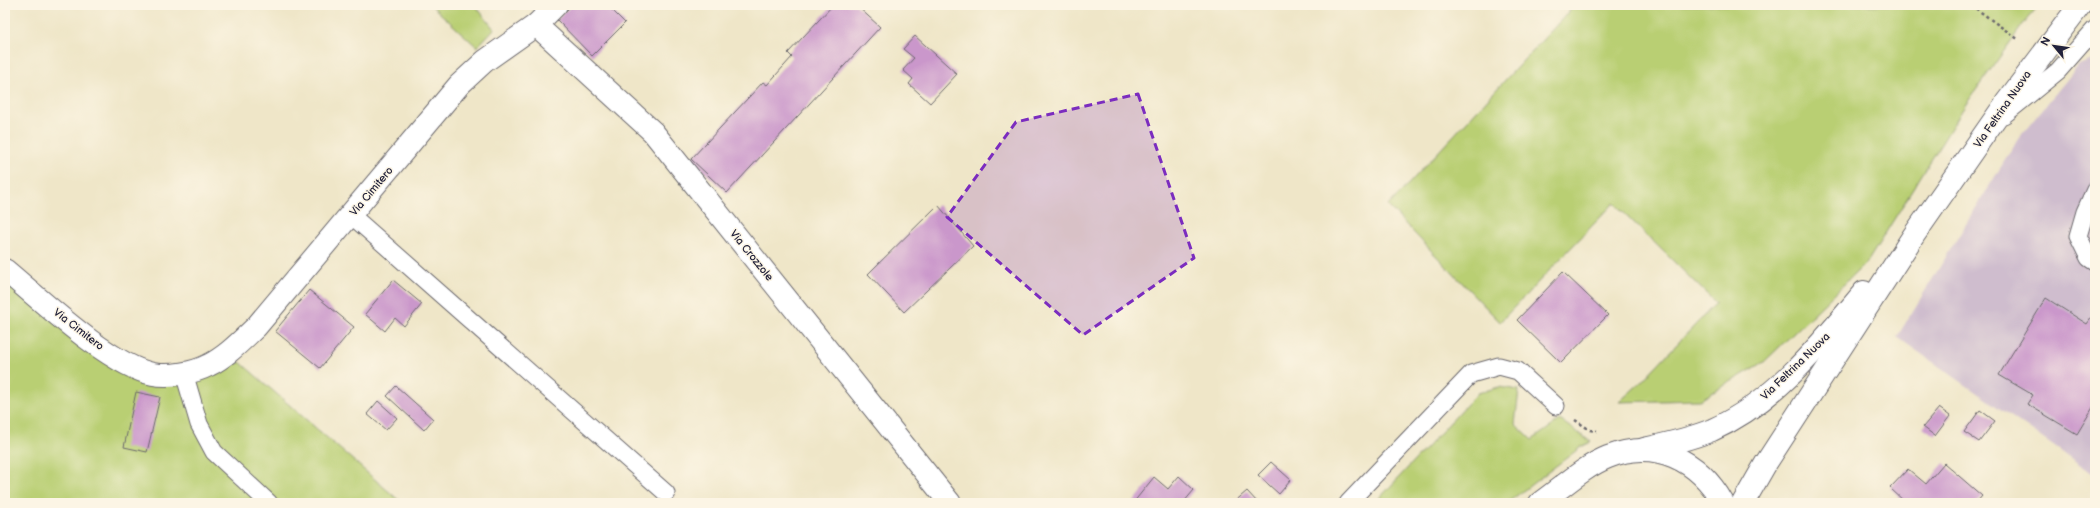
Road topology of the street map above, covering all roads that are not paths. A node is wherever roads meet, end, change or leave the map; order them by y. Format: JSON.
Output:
{"nodes":[{"id":1,"x":556,"y":5,"type":"edge"},
{"id":2,"x":2080,"y":5,"type":"edge"},
{"id":3,"x":536,"y":25,"type":"junction"},
{"id":4,"x":2095,"y":28,"type":"edge"},
{"id":5,"x":1983,"y":136,"type":"junction"},
{"id":6,"x":2095,"y":190,"type":"edge"},
{"id":7,"x":351,"y":215,"type":"junction"},
{"id":8,"x":1914,"y":235,"type":"junction"},
{"id":9,"x":2095,"y":262,"type":"edge"},
{"id":10,"x":5,"y":270,"type":"edge"},
{"id":11,"x":184,"y":373,"type":"junction"},
{"id":12,"x":1556,"y":406,"type":"dead end"},
{"id":13,"x":1644,"y":449,"type":"junction"},
{"id":14,"x":666,"y":493,"type":"dead end"},
{"id":15,"x":269,"y":503,"type":"edge"},
{"id":16,"x":950,"y":503,"type":"edge"},
{"id":17,"x":1348,"y":503,"type":"edge"},
{"id":18,"x":1540,"y":503,"type":"edge"},
{"id":19,"x":1723,"y":503,"type":"edge"},
{"id":20,"x":1743,"y":503,"type":"edge"}],
"edges":[{"from":1,"to":3,"type":"street","name":"Via Cimitero"},
{"from":2,"to":5,"type":"street","name":"Via Feltrina Nuova"},
{"from":3,"to":7,"type":"street","name":"Via Cimitero"},
{"from":3,"to":16,"type":"street","name":"Via Crozzole"},
{"from":4,"to":5,"type":"lane"},
{"from":5,"to":8,"type":"street","name":"Via Feltrina Nuova"},
{"from":6,"to":9,"type":"lane"},
{"from":7,"to":11,"type":"street","name":"Via Cimitero"},
{"from":7,"to":14,"type":"lane"},
{"from":8,"to":13,"type":"street","name":"Via Feltrina Nuova"},
{"from":8,"to":20,"type":"street","name":"Via Feltrina Nuova"},
{"from":10,"to":11,"type":"street","name":"Via Cimitero"},
{"from":11,"to":15,"type":"lane"},
{"from":12,"to":17,"type":"lane"},
{"from":13,"to":18,"type":"street"},
{"from":13,"to":19,"type":"street"}]}
